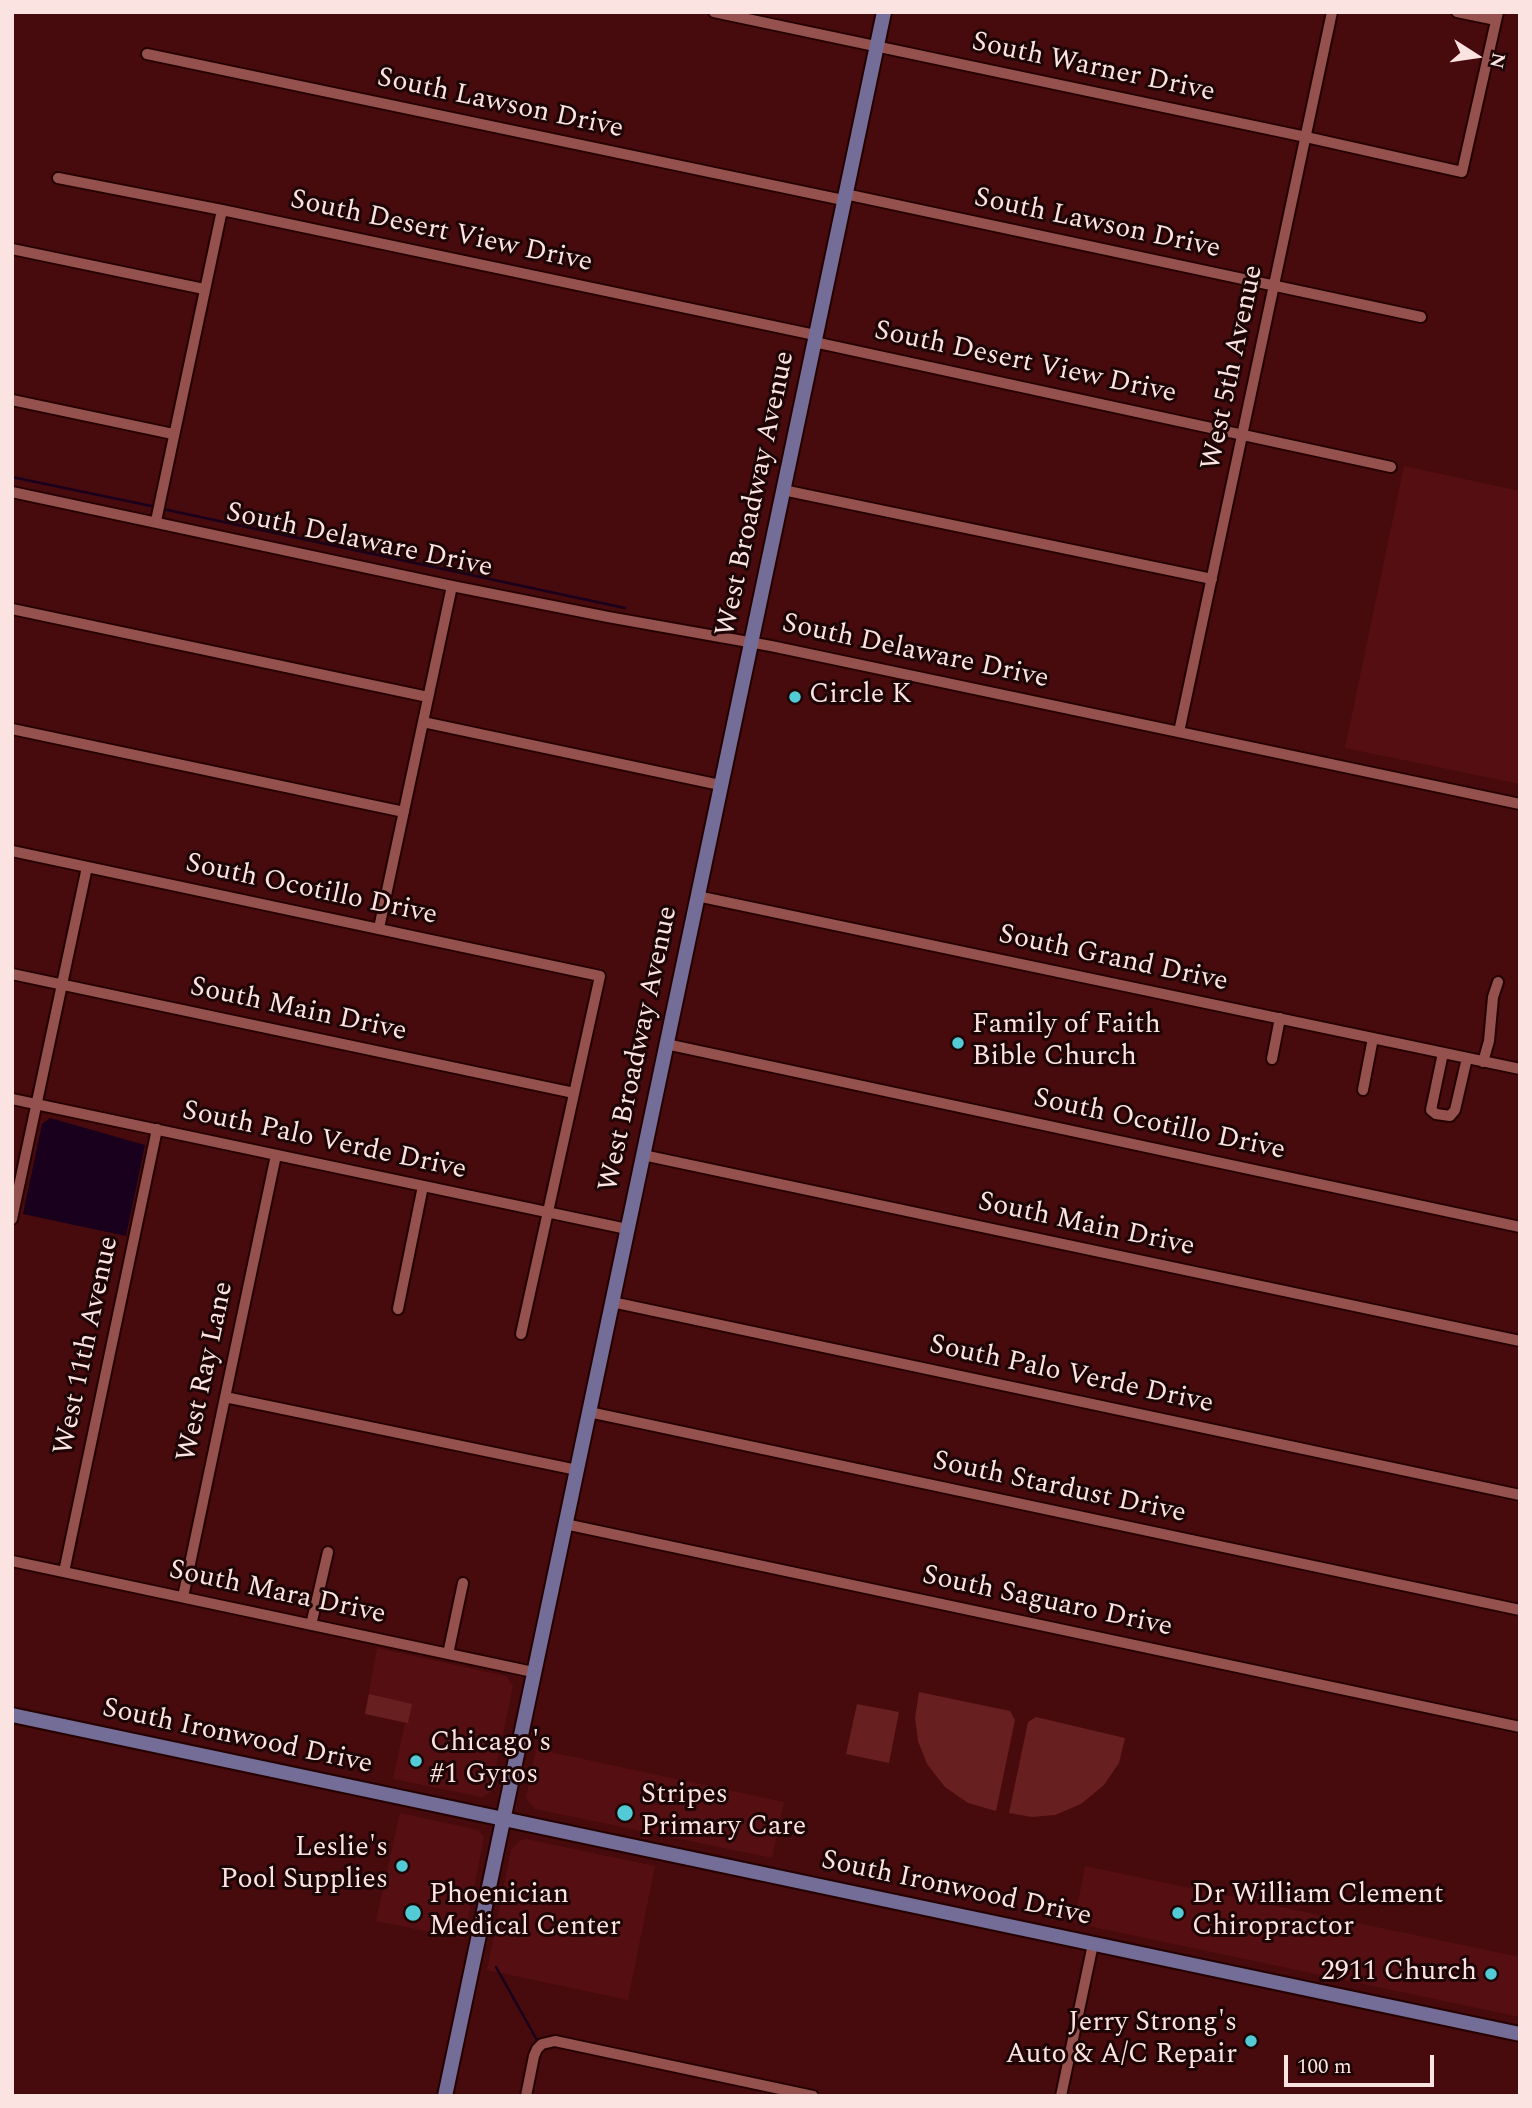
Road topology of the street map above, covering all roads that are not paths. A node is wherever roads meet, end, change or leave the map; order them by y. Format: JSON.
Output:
{"nodes":[{"id":1,"x":714,"y":12,"type":"edge"},
{"id":2,"x":884,"y":12,"type":"edge"},
{"id":3,"x":1332,"y":12,"type":"edge"},
{"id":4,"x":1457,"y":12,"type":"edge"},
{"id":5,"x":755,"y":16,"type":"edge"},
{"id":6,"x":1497,"y":16,"type":"edge"},
{"id":7,"x":877,"y":46,"type":"junction"},
{"id":8,"x":147,"y":54,"type":"dead end"},
{"id":9,"x":1306,"y":137,"type":"junction"},
{"id":10,"x":58,"y":178,"type":"dead end"},
{"id":11,"x":844,"y":197,"type":"junction"},
{"id":12,"x":222,"y":210,"type":"junction"},
{"id":13,"x":12,"y":248,"type":"edge"},
{"id":14,"x":1275,"y":285,"type":"junction"},
{"id":15,"x":204,"y":289,"type":"junction"},
{"id":16,"x":1421,"y":317,"type":"dead end"},
{"id":17,"x":814,"y":339,"type":"junction"},
{"id":18,"x":12,"y":400,"type":"edge"},
{"id":19,"x":1243,"y":433,"type":"junction"},
{"id":20,"x":173,"y":434,"type":"junction"},
{"id":21,"x":1391,"y":467,"type":"dead end"},
{"id":22,"x":783,"y":490,"type":"junction"},
{"id":23,"x":13,"y":494,"type":"edge"},
{"id":24,"x":158,"y":512,"type":"junction"},
{"id":25,"x":1212,"y":579,"type":"junction"},
{"id":26,"x":452,"y":586,"type":"junction"},
{"id":27,"x":12,"y":609,"type":"edge"},
{"id":28,"x":751,"y":642,"type":"junction"},
{"id":29,"x":428,"y":696,"type":"junction"},
{"id":30,"x":423,"y":722,"type":"junction"},
{"id":31,"x":12,"y":729,"type":"edge"},
{"id":32,"x":1179,"y":732,"type":"junction"},
{"id":33,"x":720,"y":785,"type":"junction"},
{"id":34,"x":1520,"y":804,"type":"edge"},
{"id":35,"x":404,"y":813,"type":"junction"},
{"id":36,"x":12,"y":851,"type":"edge"},
{"id":37,"x":87,"y":867,"type":"junction"},
{"id":38,"x":697,"y":895,"type":"junction"},
{"id":39,"x":379,"y":928,"type":"junction"},
{"id":40,"x":12,"y":974,"type":"edge"},
{"id":41,"x":1498,"y":982,"type":"dead end"},
{"id":42,"x":62,"y":984,"type":"junction"},
{"id":43,"x":1280,"y":1018,"type":"junction"},
{"id":44,"x":1373,"y":1038,"type":"junction"},
{"id":45,"x":666,"y":1044,"type":"junction"},
{"id":46,"x":1443,"y":1053,"type":"junction"},
{"id":47,"x":1467,"y":1058,"type":"junction"},
{"id":48,"x":1272,"y":1059,"type":"dead end"},
{"id":49,"x":1483,"y":1062,"type":"junction"},
{"id":50,"x":1520,"y":1069,"type":"edge"},
{"id":51,"x":1363,"y":1090,"type":"dead end"},
{"id":52,"x":574,"y":1093,"type":"junction"},
{"id":53,"x":12,"y":1099,"type":"edge"},
{"id":54,"x":36,"y":1104,"type":"junction"},
{"id":55,"x":157,"y":1129,"type":"junction"},
{"id":56,"x":276,"y":1155,"type":"junction"},
{"id":57,"x":643,"y":1155,"type":"junction"},
{"id":58,"x":422,"y":1186,"type":"junction"},
{"id":59,"x":548,"y":1213,"type":"junction"},
{"id":60,"x":12,"y":1219,"type":"edge"},
{"id":61,"x":1520,"y":1227,"type":"edge"},
{"id":62,"x":627,"y":1230,"type":"junction"},
{"id":63,"x":612,"y":1302,"type":"junction"},
{"id":64,"x":398,"y":1309,"type":"dead end"},
{"id":65,"x":521,"y":1334,"type":"dead end"},
{"id":66,"x":1520,"y":1341,"type":"edge"},
{"id":67,"x":225,"y":1397,"type":"junction"},
{"id":68,"x":589,"y":1412,"type":"junction"},
{"id":69,"x":576,"y":1470,"type":"junction"},
{"id":70,"x":1520,"y":1495,"type":"edge"},
{"id":71,"x":565,"y":1524,"type":"junction"},
{"id":72,"x":328,"y":1552,"type":"dead end"},
{"id":73,"x":12,"y":1561,"type":"edge"},
{"id":74,"x":64,"y":1572,"type":"junction"},
{"id":75,"x":463,"y":1583,"type":"dead end"},
{"id":76,"x":183,"y":1598,"type":"junction"},
{"id":77,"x":1520,"y":1611,"type":"edge"},
{"id":78,"x":311,"y":1625,"type":"junction"},
{"id":79,"x":448,"y":1654,"type":"junction"},
{"id":80,"x":533,"y":1672,"type":"junction"},
{"id":81,"x":12,"y":1715,"type":"edge"},
{"id":82,"x":1520,"y":1727,"type":"edge"},
{"id":83,"x":503,"y":1819,"type":"junction"},
{"id":84,"x":1093,"y":1944,"type":"junction"},
{"id":85,"x":1520,"y":2034,"type":"edge"},
{"id":86,"x":445,"y":2096,"type":"edge"},
{"id":87,"x":526,"y":2096,"type":"edge"},
{"id":88,"x":813,"y":2096,"type":"edge"},
{"id":89,"x":1061,"y":2096,"type":"edge"}],
"edges":[{"from":1,"to":5,"type":"street","name":"South Warner Drive"},
{"from":2,"to":7,"type":"main road","name":"West Broadway Avenue"},
{"from":3,"to":9,"type":"street","name":"West 5th Avenue"},
{"from":4,"to":6,"type":"street"},
{"from":5,"to":7,"type":"street","name":"South Warner Drive"},
{"from":6,"to":9,"type":"street","name":"South Warner Drive"},
{"from":7,"to":9,"type":"street","name":"South Warner Drive"},
{"from":7,"to":11,"type":"main road","name":"West Broadway Avenue"},
{"from":8,"to":11,"type":"street","name":"South Lawson Drive"},
{"from":9,"to":14,"type":"street","name":"West 5th Avenue"},
{"from":10,"to":12,"type":"street","name":"South Desert View Drive"},
{"from":11,"to":14,"type":"street","name":"South Lawson Drive"},
{"from":11,"to":17,"type":"main road","name":"West Broadway Avenue"},
{"from":12,"to":15,"type":"street"},
{"from":12,"to":17,"type":"street","name":"South Desert View Drive"},
{"from":13,"to":15,"type":"street"},
{"from":14,"to":16,"type":"street","name":"South Lawson Drive"},
{"from":14,"to":19,"type":"street","name":"West 5th Avenue"},
{"from":15,"to":20,"type":"street"},
{"from":17,"to":19,"type":"street","name":"South Desert View Drive"},
{"from":17,"to":22,"type":"main road","name":"West Broadway Avenue"},
{"from":18,"to":20,"type":"street"},
{"from":19,"to":21,"type":"street","name":"South Desert View Drive"},
{"from":19,"to":25,"type":"street","name":"West 5th Avenue"},
{"from":20,"to":24,"type":"street"},
{"from":22,"to":25,"type":"street"},
{"from":22,"to":28,"type":"main road","name":"West Broadway Avenue"},
{"from":23,"to":24,"type":"street","name":"South Delaware Drive"},
{"from":24,"to":26,"type":"street","name":"South Delaware Drive"},
{"from":25,"to":32,"type":"street","name":"West 5th Avenue"},
{"from":26,"to":28,"type":"street","name":"South Delaware Drive"},
{"from":26,"to":29,"type":"street"},
{"from":27,"to":29,"type":"street"},
{"from":28,"to":32,"type":"street","name":"South Delaware Drive"},
{"from":28,"to":33,"type":"main road","name":"West Broadway Avenue"},
{"from":29,"to":30,"type":"street"},
{"from":30,"to":33,"type":"street"},
{"from":30,"to":35,"type":"street"},
{"from":31,"to":35,"type":"street"},
{"from":32,"to":34,"type":"street","name":"South Delaware Drive"},
{"from":33,"to":38,"type":"main road","name":"West Broadway Avenue"},
{"from":35,"to":39,"type":"street"},
{"from":36,"to":37,"type":"street","name":"South Ocotillo Drive"},
{"from":37,"to":39,"type":"street","name":"South Ocotillo Drive"},
{"from":37,"to":42,"type":"street"},
{"from":38,"to":43,"type":"street","name":"South Grand Drive"},
{"from":38,"to":45,"type":"main road","name":"West Broadway Avenue"},
{"from":39,"to":52,"type":"street","name":"South Ocotillo Drive"},
{"from":40,"to":42,"type":"street","name":"South Main Drive"},
{"from":41,"to":49,"type":"street"},
{"from":42,"to":52,"type":"street","name":"South Main Drive"},
{"from":42,"to":54,"type":"street"},
{"from":43,"to":44,"type":"street","name":"South Grand Drive"},
{"from":43,"to":48,"type":"street"},
{"from":44,"to":46,"type":"street","name":"South Grand Drive"},
{"from":44,"to":51,"type":"street"},
{"from":45,"to":57,"type":"main road","name":"West Broadway Avenue"},
{"from":45,"to":61,"type":"street","name":"South Ocotillo Drive"},
{"from":46,"to":47,"type":"street","name":"South Grand Drive"},
{"from":46,"to":47,"type":"street"},
{"from":47,"to":49,"type":"street","name":"South Grand Drive"},
{"from":49,"to":50,"type":"street","name":"South Grand Drive"},
{"from":52,"to":59,"type":"street"},
{"from":53,"to":54,"type":"street","name":"South Palo Verde Drive"},
{"from":54,"to":55,"type":"street","name":"South Palo Verde Drive"},
{"from":54,"to":60,"type":"street"},
{"from":55,"to":56,"type":"street","name":"South Palo Verde Drive"},
{"from":55,"to":74,"type":"street","name":"West 11th Avenue"},
{"from":56,"to":58,"type":"street","name":"South Palo Verde Drive"},
{"from":56,"to":67,"type":"street","name":"West Ray Lane"},
{"from":57,"to":62,"type":"main road","name":"West Broadway Avenue"},
{"from":57,"to":66,"type":"street","name":"South Main Drive"},
{"from":58,"to":59,"type":"street","name":"South Palo Verde Drive"},
{"from":58,"to":64,"type":"street"},
{"from":59,"to":62,"type":"street","name":"South Palo Verde Drive"},
{"from":59,"to":65,"type":"street"},
{"from":62,"to":63,"type":"main road","name":"West Broadway Avenue"},
{"from":63,"to":68,"type":"main road","name":"West Broadway Avenue"},
{"from":63,"to":70,"type":"street","name":"South Palo Verde Drive"},
{"from":67,"to":69,"type":"street"},
{"from":67,"to":76,"type":"street","name":"West Ray Lane"},
{"from":68,"to":69,"type":"main road","name":"West Broadway Avenue"},
{"from":68,"to":77,"type":"street","name":"South Stardust Drive"},
{"from":69,"to":71,"type":"main road","name":"West Broadway Avenue"},
{"from":71,"to":80,"type":"main road","name":"West Broadway Avenue"},
{"from":71,"to":82,"type":"street","name":"South Saguaro Drive"},
{"from":72,"to":78,"type":"street"},
{"from":73,"to":74,"type":"street","name":"South Mara Drive"},
{"from":74,"to":76,"type":"street","name":"South Mara Drive"},
{"from":75,"to":79,"type":"street"},
{"from":76,"to":78,"type":"street","name":"South Mara Drive"},
{"from":78,"to":79,"type":"street","name":"South Mara Drive"},
{"from":79,"to":80,"type":"street","name":"South Mara Drive"},
{"from":80,"to":83,"type":"main road","name":"West Broadway Avenue"},
{"from":81,"to":83,"type":"main road","name":"South Ironwood Drive"},
{"from":83,"to":84,"type":"main road","name":"South Ironwood Drive"},
{"from":83,"to":86,"type":"main road","name":"West Broadway Avenue"},
{"from":84,"to":85,"type":"main road","name":"South Ironwood Drive"},
{"from":84,"to":89,"type":"street"},
{"from":87,"to":88,"type":"street"}]}
